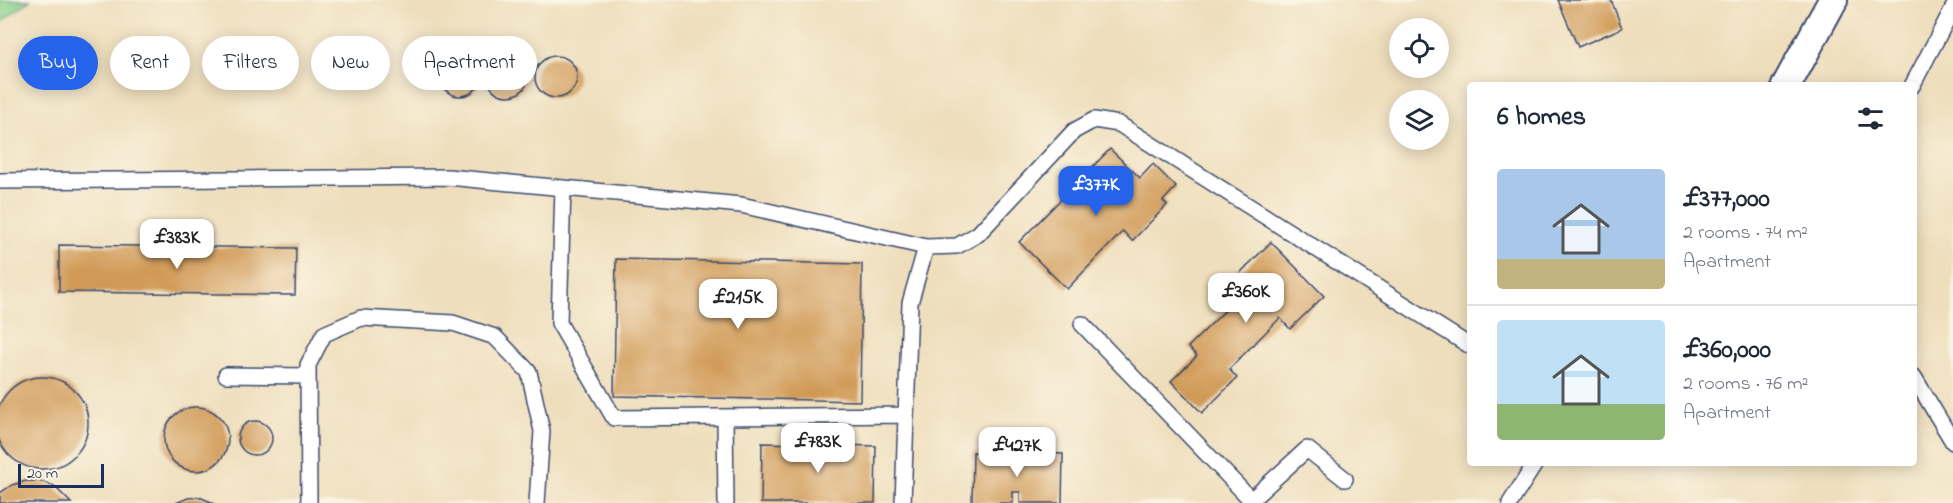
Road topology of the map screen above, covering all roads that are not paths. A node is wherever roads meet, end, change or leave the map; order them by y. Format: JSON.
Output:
{"nodes":[{"id":1,"x":1833,"y":0,"type":"edge"},
{"id":2,"x":1953,"y":8,"type":"edge"},
{"id":3,"x":1788,"y":82,"type":"edge"},
{"id":4,"x":1914,"y":82,"type":"edge"},
{"id":5,"x":0,"y":181,"type":"edge"},
{"id":6,"x":562,"y":188,"type":"junction"},
{"id":7,"x":926,"y":247,"type":"junction"},
{"id":8,"x":1082,"y":324,"type":"dead end"},
{"id":9,"x":1467,"y":344,"type":"edge"},
{"id":10,"x":226,"y":375,"type":"dead end"},
{"id":11,"x":308,"y":376,"type":"junction"},
{"id":12,"x":1917,"y":381,"type":"edge"},
{"id":13,"x":906,"y":415,"type":"junction"},
{"id":14,"x":725,"y":417,"type":"junction"},
{"id":15,"x":1953,"y":442,"type":"edge"},
{"id":16,"x":1534,"y":466,"type":"edge"},
{"id":17,"x":1345,"y":479,"type":"dead end"},
{"id":18,"x":1253,"y":501,"type":"edge"},
{"id":19,"x":309,"y":503,"type":"edge"},
{"id":20,"x":537,"y":503,"type":"edge"},
{"id":21,"x":726,"y":503,"type":"edge"},
{"id":22,"x":903,"y":503,"type":"edge"},
{"id":23,"x":1510,"y":503,"type":"edge"}],
"edges":[{"from":1,"to":3,"type":"street"},
{"from":2,"to":4,"type":"lane"},
{"from":5,"to":6,"type":"lane"},
{"from":6,"to":7,"type":"lane"},
{"from":6,"to":14,"type":"lane"},
{"from":7,"to":9,"type":"lane"},
{"from":7,"to":13,"type":"lane"},
{"from":8,"to":18,"type":"lane"},
{"from":10,"to":11,"type":"lane"},
{"from":11,"to":19,"type":"lane"},
{"from":11,"to":20,"type":"lane"},
{"from":12,"to":15,"type":"lane"},
{"from":13,"to":14,"type":"lane"},
{"from":13,"to":22,"type":"lane"},
{"from":14,"to":21,"type":"lane"},
{"from":16,"to":23,"type":"lane"},
{"from":17,"to":18,"type":"lane"}]}
